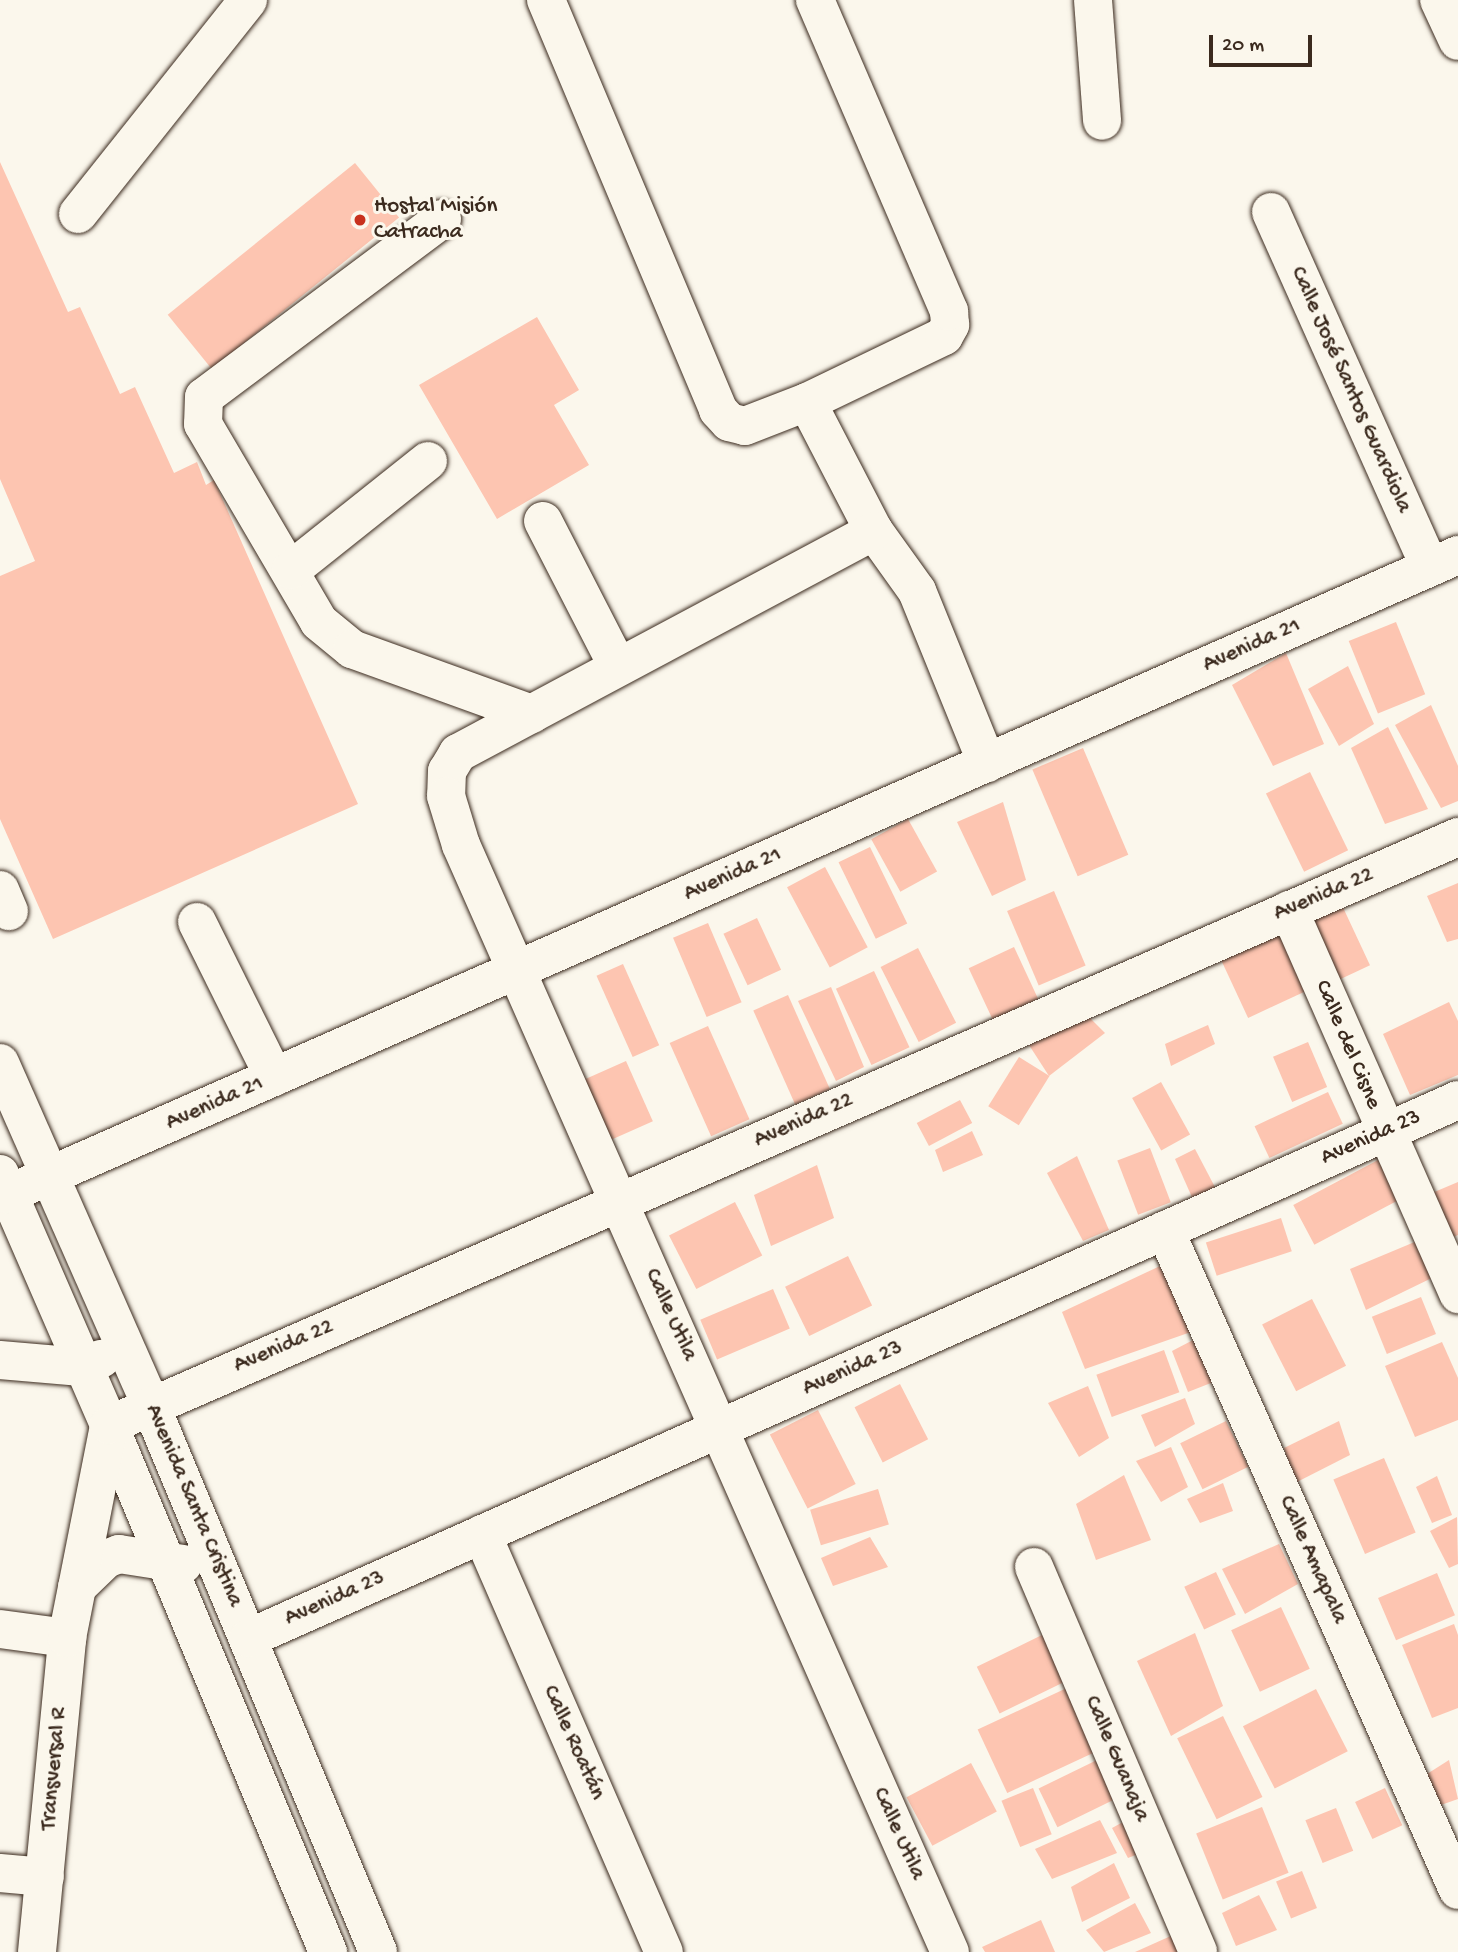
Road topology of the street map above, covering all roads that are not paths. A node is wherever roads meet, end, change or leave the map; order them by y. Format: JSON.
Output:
{"nodes":[{"id":1,"x":248,"y":0,"type":"edge"},
{"id":2,"x":546,"y":0,"type":"edge"},
{"id":3,"x":815,"y":0,"type":"edge"},
{"id":4,"x":1093,"y":0,"type":"edge"},
{"id":5,"x":1439,"y":0,"type":"edge"},
{"id":6,"x":1458,"y":41,"type":"edge"},
{"id":7,"x":1102,"y":121,"type":"dead end"},
{"id":8,"x":1271,"y":212,"type":"dead end"},
{"id":9,"x":78,"y":215,"type":"dead end"},
{"id":10,"x":442,"y":219,"type":"dead end"},
{"id":11,"x":807,"y":402,"type":"junction"},
{"id":12,"x":428,"y":461,"type":"dead end"},
{"id":13,"x":542,"y":521,"type":"dead end"},
{"id":14,"x":874,"y":531,"type":"junction"},
{"id":15,"x":1444,"y":561,"type":"edge"},
{"id":16,"x":291,"y":570,"type":"junction"},
{"id":17,"x":618,"y":667,"type":"junction"},
{"id":18,"x":531,"y":714,"type":"junction"},
{"id":19,"x":987,"y":763,"type":"junction"},
{"id":20,"x":1458,"y":837,"type":"edge"},
{"id":21,"x":1289,"y":910,"type":"junction"},
{"id":22,"x":197,"y":922,"type":"dead end"},
{"id":23,"x":516,"y":971,"type":"junction"},
{"id":24,"x":0,"y":1063,"type":"edge"},
{"id":25,"x":274,"y":1077,"type":"junction"},
{"id":26,"x":1458,"y":1100,"type":"edge"},
{"id":27,"x":1385,"y":1132,"type":"junction"},
{"id":28,"x":49,"y":1177,"type":"junction"},
{"id":29,"x":4,"y":1184,"type":"edge"},
{"id":30,"x":620,"y":1202,"type":"junction"},
{"id":31,"x":1165,"y":1230,"type":"junction"},
{"id":32,"x":1458,"y":1294,"type":"edge"},
{"id":33,"x":126,"y":1350,"type":"junction"},
{"id":34,"x":0,"y":1360,"type":"edge"},
{"id":35,"x":82,"y":1367,"type":"junction"},
{"id":36,"x":151,"y":1406,"type":"junction"},
{"id":37,"x":109,"y":1425,"type":"junction"},
{"id":38,"x":720,"y":1428,"type":"junction"},
{"id":39,"x":482,"y":1534,"type":"junction"},
{"id":40,"x":166,"y":1563,"type":"junction"},
{"id":41,"x":218,"y":1567,"type":"junction"},
{"id":42,"x":1034,"y":1567,"type":"dead end"},
{"id":43,"x":77,"y":1587,"type":"junction"},
{"id":44,"x":0,"y":1629,"type":"edge"},
{"id":45,"x":67,"y":1638,"type":"junction"},
{"id":46,"x":248,"y":1638,"type":"junction"},
{"id":47,"x":0,"y":1873,"type":"edge"},
{"id":48,"x":45,"y":1878,"type":"junction"},
{"id":49,"x":1458,"y":1890,"type":"edge"},
{"id":50,"x":373,"y":1941,"type":"edge"},
{"id":51,"x":325,"y":1951,"type":"edge"},
{"id":52,"x":37,"y":1952,"type":"edge"},
{"id":53,"x":664,"y":1952,"type":"edge"},
{"id":54,"x":950,"y":1952,"type":"edge"},
{"id":55,"x":1198,"y":1952,"type":"edge"}],
"edges":[{"from":1,"to":9,"type":"street"},
{"from":2,"to":11,"type":"street"},
{"from":3,"to":11,"type":"street"},
{"from":4,"to":7,"type":"street"},
{"from":5,"to":6,"type":"street"},
{"from":8,"to":15,"type":"street","name":"Calle José Santos Guardiola"},
{"from":10,"to":16,"type":"street"},
{"from":11,"to":14,"type":"street"},
{"from":12,"to":16,"type":"street"},
{"from":13,"to":17,"type":"street"},
{"from":14,"to":17,"type":"street","name":"Calle Utila"},
{"from":14,"to":19,"type":"street"},
{"from":15,"to":19,"type":"street","name":"Avenida 21"},
{"from":16,"to":18,"type":"street"},
{"from":17,"to":18,"type":"street","name":"Calle Utila"},
{"from":18,"to":23,"type":"street","name":"Calle Utila"},
{"from":19,"to":23,"type":"street","name":"Avenida 21"},
{"from":20,"to":21,"type":"street","name":"Avenida 22"},
{"from":21,"to":27,"type":"street","name":"Calle del Cisne"},
{"from":21,"to":30,"type":"street","name":"Avenida 22"},
{"from":22,"to":25,"type":"street"},
{"from":23,"to":25,"type":"street","name":"Avenida 21"},
{"from":23,"to":30,"type":"street","name":"Calle Utila"},
{"from":24,"to":28,"type":"street","name":"Avenida Santa Cristina"},
{"from":25,"to":28,"type":"street","name":"Avenida 21"},
{"from":26,"to":27,"type":"street","name":"Avenida 23"},
{"from":27,"to":31,"type":"street","name":"Avenida 23"},
{"from":27,"to":32,"type":"street","name":"Calle del Cisne"},
{"from":28,"to":29,"type":"street","name":"Avenida 21"},
{"from":28,"to":33,"type":"street","name":"Avenida Santa Cristina"},
{"from":29,"to":35,"type":"street","name":"Avenida Santa Cristina"},
{"from":30,"to":36,"type":"street","name":"Avenida 22"},
{"from":30,"to":38,"type":"street","name":"Calle Utila"},
{"from":31,"to":38,"type":"street","name":"Avenida 23"},
{"from":31,"to":49,"type":"street","name":"Calle Amapala"},
{"from":33,"to":35,"type":"street"},
{"from":33,"to":36,"type":"street","name":"Avenida Santa Cristina"},
{"from":34,"to":35,"type":"street"},
{"from":35,"to":37,"type":"street","name":"Avenida Santa Cristina"},
{"from":36,"to":37,"type":"street"},
{"from":36,"to":41,"type":"street","name":"Avenida Santa Cristina"},
{"from":37,"to":40,"type":"street","name":"Avenida Santa Cristina"},
{"from":37,"to":43,"type":"street","name":"Transversal R"},
{"from":38,"to":39,"type":"street","name":"Avenida 23"},
{"from":38,"to":54,"type":"street","name":"Calle Utila"},
{"from":39,"to":46,"type":"street","name":"Avenida 23"},
{"from":39,"to":53,"type":"street","name":"Calle Roatán"},
{"from":40,"to":41,"type":"street"},
{"from":40,"to":43,"type":"street"},
{"from":40,"to":51,"type":"street","name":"Avenida Santa Cristina"},
{"from":41,"to":46,"type":"street","name":"Avenida Santa Cristina"},
{"from":42,"to":55,"type":"street","name":"Calle Guanaja"},
{"from":43,"to":45,"type":"street","name":"Transversal R"},
{"from":44,"to":45,"type":"street"},
{"from":45,"to":48,"type":"street","name":"Transversal R"},
{"from":46,"to":50,"type":"street","name":"Avenida Santa Cristina"},
{"from":47,"to":48,"type":"street"},
{"from":48,"to":52,"type":"street","name":"Transversal R"},
{"from":50,"to":51,"type":"street"}]}
